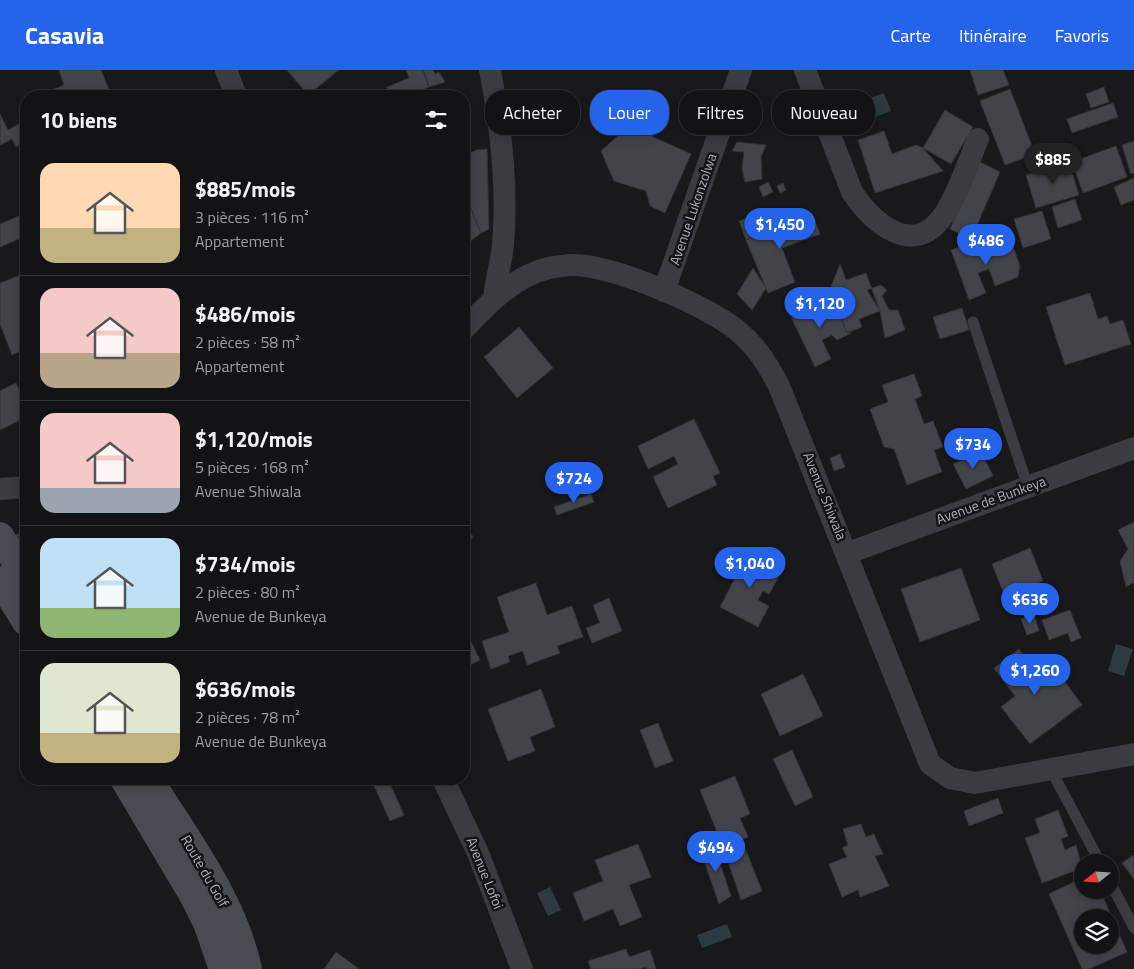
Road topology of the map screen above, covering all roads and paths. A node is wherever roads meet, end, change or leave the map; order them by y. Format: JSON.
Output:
{"nodes":[{"id":1,"x":226,"y":70,"type":"edge"},
{"id":2,"x":490,"y":70,"type":"edge"},
{"id":3,"x":741,"y":70,"type":"edge"},
{"id":4,"x":806,"y":70,"type":"edge"},
{"id":5,"x":234,"y":90,"type":"edge"},
{"id":6,"x":978,"y":139,"type":"dead end"},
{"id":7,"x":664,"y":291,"type":"junction"},
{"id":8,"x":494,"y":298,"type":"junction"},
{"id":9,"x":973,"y":322,"type":"dead end"},
{"id":10,"x":470,"y":323,"type":"edge"},
{"id":11,"x":1134,"y":448,"type":"edge"},
{"id":12,"x":20,"y":487,"type":"edge"},
{"id":13,"x":1028,"y":487,"type":"junction"},
{"id":14,"x":0,"y":489,"type":"edge"},
{"id":15,"x":10,"y":539,"type":"edge"},
{"id":16,"x":848,"y":553,"type":"junction"},
{"id":17,"x":20,"y":564,"type":"edge"},
{"id":18,"x":0,"y":580,"type":"edge"},
{"id":19,"x":20,"y":612,"type":"edge"},
{"id":20,"x":1134,"y":754,"type":"edge"},
{"id":21,"x":1051,"y":770,"type":"junction"},
{"id":22,"x":128,"y":785,"type":"edge"},
{"id":23,"x":153,"y":785,"type":"edge"},
{"id":24,"x":447,"y":785,"type":"edge"},
{"id":25,"x":1096,"y":854,"type":"edge"},
{"id":26,"x":1119,"y":899,"type":"edge"},
{"id":27,"x":1134,"y":928,"type":"edge"},
{"id":28,"x":223,"y":969,"type":"edge"},
{"id":29,"x":248,"y":969,"type":"edge"},
{"id":30,"x":522,"y":969,"type":"edge"}],
"edges":[{"from":1,"to":5,"type":"street"},
{"from":2,"to":8,"type":"street"},
{"from":3,"to":7,"type":"street","name":"Avenue Lukonzolwa"},
{"from":4,"to":6,"type":"street"},
{"from":7,"to":8,"type":"street","name":"Avenue Shiwala"},
{"from":7,"to":16,"type":"street","name":"Avenue Shiwala"},
{"from":8,"to":10,"type":"street","name":"Avenue Shiwala"},
{"from":9,"to":13,"type":"lane"},
{"from":11,"to":13,"type":"street","name":"Avenue de Bunkeya"},
{"from":12,"to":14,"type":"street"},
{"from":13,"to":16,"type":"street","name":"Avenue de Bunkeya"},
{"from":15,"to":17,"type":"main road"},
{"from":16,"to":21,"type":"street","name":"Avenue Shiwala"},
{"from":18,"to":19,"type":"main road"},
{"from":20,"to":21,"type":"street","name":"Avenue Shiwala"},
{"from":21,"to":25,"type":"lane"},
{"from":22,"to":28,"type":"main road"},
{"from":23,"to":29,"type":"main road","name":"Route du Golf"},
{"from":24,"to":30,"type":"street","name":"Avenue Lofoi"},
{"from":26,"to":27,"type":"lane"}]}
